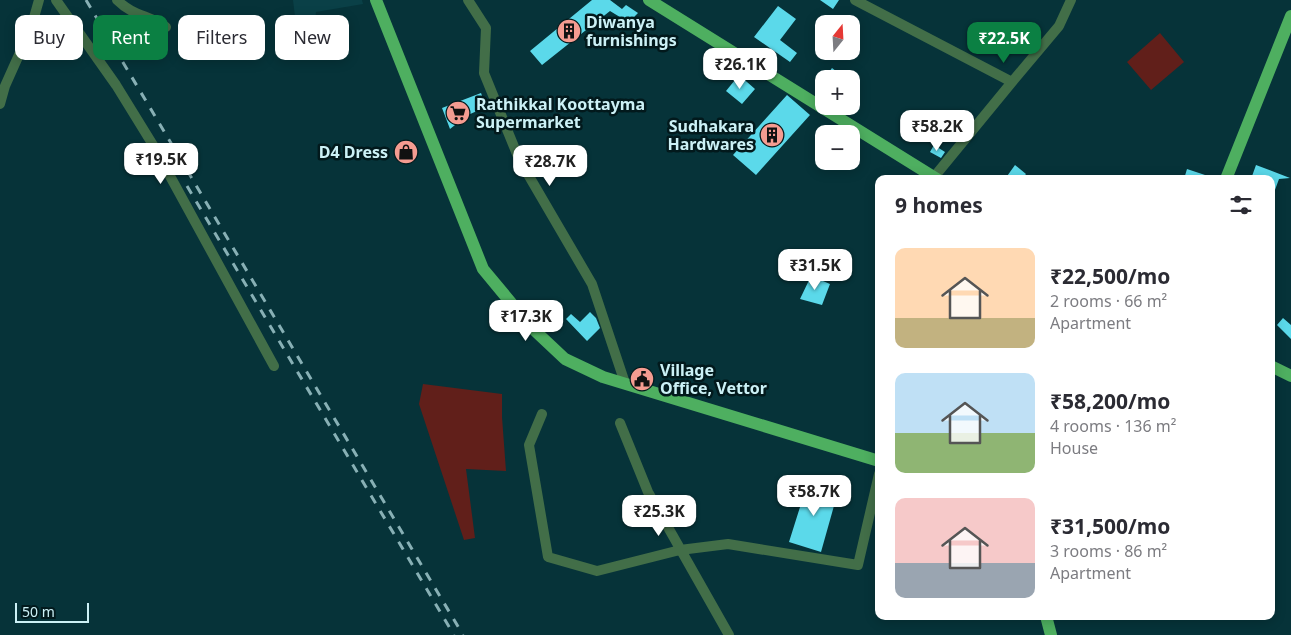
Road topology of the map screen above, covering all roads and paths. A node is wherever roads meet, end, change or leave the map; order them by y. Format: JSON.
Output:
{"nodes":[{"id":1,"x":39,"y":0,"type":"edge"},
{"id":2,"x":56,"y":0,"type":"edge"},
{"id":3,"x":117,"y":0,"type":"edge"},
{"id":4,"x":376,"y":0,"type":"edge"},
{"id":5,"x":468,"y":0,"type":"edge"},
{"id":6,"x":649,"y":0,"type":"edge"},
{"id":7,"x":855,"y":0,"type":"edge"},
{"id":8,"x":1070,"y":0,"type":"edge"},
{"id":9,"x":140,"y":15,"type":"edge"},
{"id":10,"x":1291,"y":16,"type":"edge"},
{"id":11,"x":1012,"y":82,"type":"junction"},
{"id":12,"x":0,"y":104,"type":"edge"},
{"id":13,"x":930,"y":175,"type":"edge"},
{"id":14,"x":937,"y":175,"type":"edge"},
{"id":15,"x":1228,"y":175,"type":"edge"},
{"id":16,"x":274,"y":366,"type":"dead end"},
{"id":17,"x":1275,"y":368,"type":"edge"},
{"id":18,"x":1291,"y":376,"type":"edge"},
{"id":19,"x":624,"y":383,"type":"junction"},
{"id":20,"x":542,"y":414,"type":"dead end"},
{"id":21,"x":620,"y":423,"type":"dead end"},
{"id":22,"x":875,"y":460,"type":"edge"},
{"id":23,"x":875,"y":491,"type":"edge"},
{"id":24,"x":680,"y":550,"type":"junction"},
{"id":25,"x":1047,"y":620,"type":"edge"},
{"id":26,"x":729,"y":635,"type":"edge"},
{"id":27,"x":1051,"y":635,"type":"edge"}],
"edges":[{"from":1,"to":12,"type":"street"},
{"from":2,"to":16,"type":"street"},
{"from":3,"to":9,"type":"street"},
{"from":4,"to":19,"type":"main road"},
{"from":5,"to":19,"type":"street"},
{"from":6,"to":13,"type":"main road"},
{"from":7,"to":11,"type":"street"},
{"from":8,"to":11,"type":"street"},
{"from":10,"to":15,"type":"main road"},
{"from":11,"to":14,"type":"street"},
{"from":17,"to":18,"type":"main road"},
{"from":19,"to":22,"type":"main road"},
{"from":20,"to":24,"type":"street"},
{"from":21,"to":24,"type":"street"},
{"from":23,"to":24,"type":"street"},
{"from":24,"to":26,"type":"street"},
{"from":25,"to":27,"type":"main road"}]}
